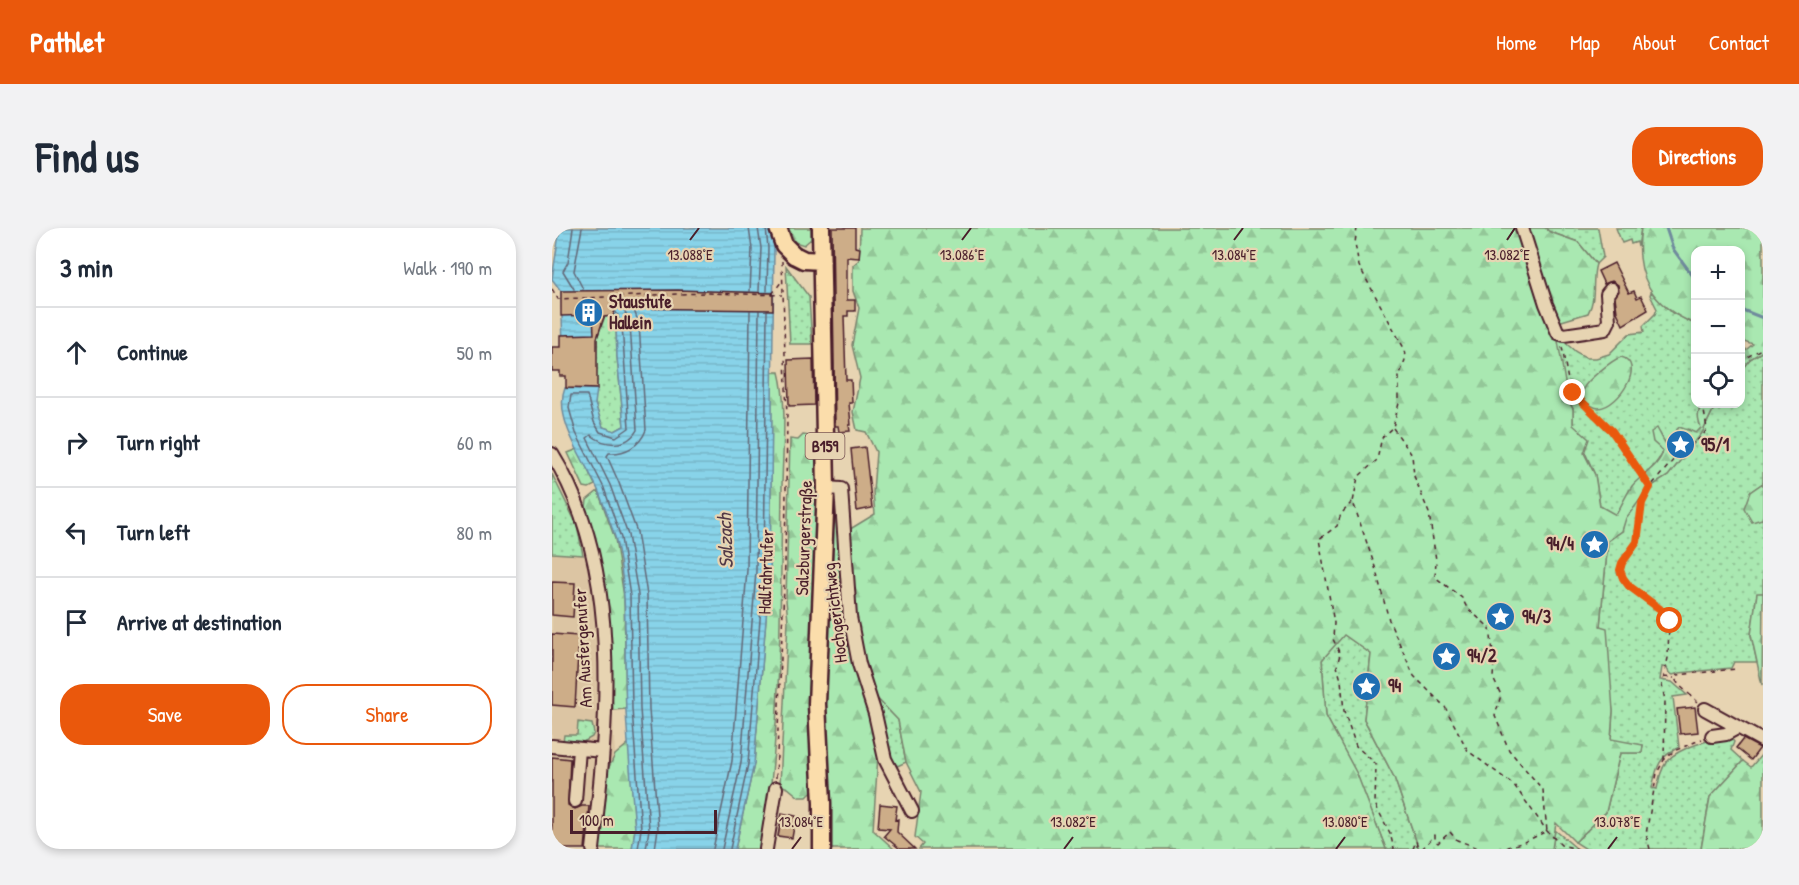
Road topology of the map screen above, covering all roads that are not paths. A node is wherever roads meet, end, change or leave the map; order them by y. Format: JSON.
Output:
{"nodes":[{"id":1,"x":778,"y":228,"type":"edge"},
{"id":2,"x":821,"y":228,"type":"edge"},
{"id":3,"x":1522,"y":228,"type":"edge"},
{"id":4,"x":822,"y":261,"type":"junction"},
{"id":5,"x":1611,"y":289,"type":"dead end"},
{"id":6,"x":552,"y":454,"type":"edge"},
{"id":7,"x":826,"y":488,"type":"junction"},
{"id":8,"x":1705,"y":709,"type":"road end"},
{"id":9,"x":1737,"y":728,"type":"junction"},
{"id":10,"x":1712,"y":736,"type":"road end"},
{"id":11,"x":1763,"y":741,"type":"edge"},
{"id":12,"x":552,"y":747,"type":"edge"},
{"id":13,"x":579,"y":749,"type":"junction"},
{"id":14,"x":602,"y":751,"type":"junction"},
{"id":15,"x":776,"y":788,"type":"road end"},
{"id":16,"x":575,"y":801,"type":"dead end"},
{"id":17,"x":912,"y":811,"type":"dead end"},
{"id":18,"x":593,"y":849,"type":"edge"},
{"id":19,"x":766,"y":849,"type":"edge"},
{"id":20,"x":822,"y":849,"type":"edge"}],
"edges":[{"from":1,"to":4,"type":"main road","bridge":true},
{"from":2,"to":4,"type":"main road","name":"Salzburgerstraße","number":"B159"},
{"from":3,"to":5,"type":"street"},
{"from":4,"to":7,"type":"main road","name":"Salzburgerstraße","number":"B159"},
{"from":6,"to":14,"type":"street","name":"Am Ausfergenufer"},
{"from":7,"to":17,"type":"street","name":"Hochgerichtweg"},
{"from":7,"to":20,"type":"main road","name":"Salzburgerstraße","number":"B159"},
{"from":8,"to":9,"type":"street"},
{"from":9,"to":10,"type":"street"},
{"from":9,"to":11,"type":"street"},
{"from":12,"to":13,"type":"street"},
{"from":13,"to":14,"type":"street"},
{"from":13,"to":16,"type":"street"},
{"from":14,"to":18,"type":"street","name":"Am Ausfergenufer"},
{"from":15,"to":19,"type":"street"}]}
